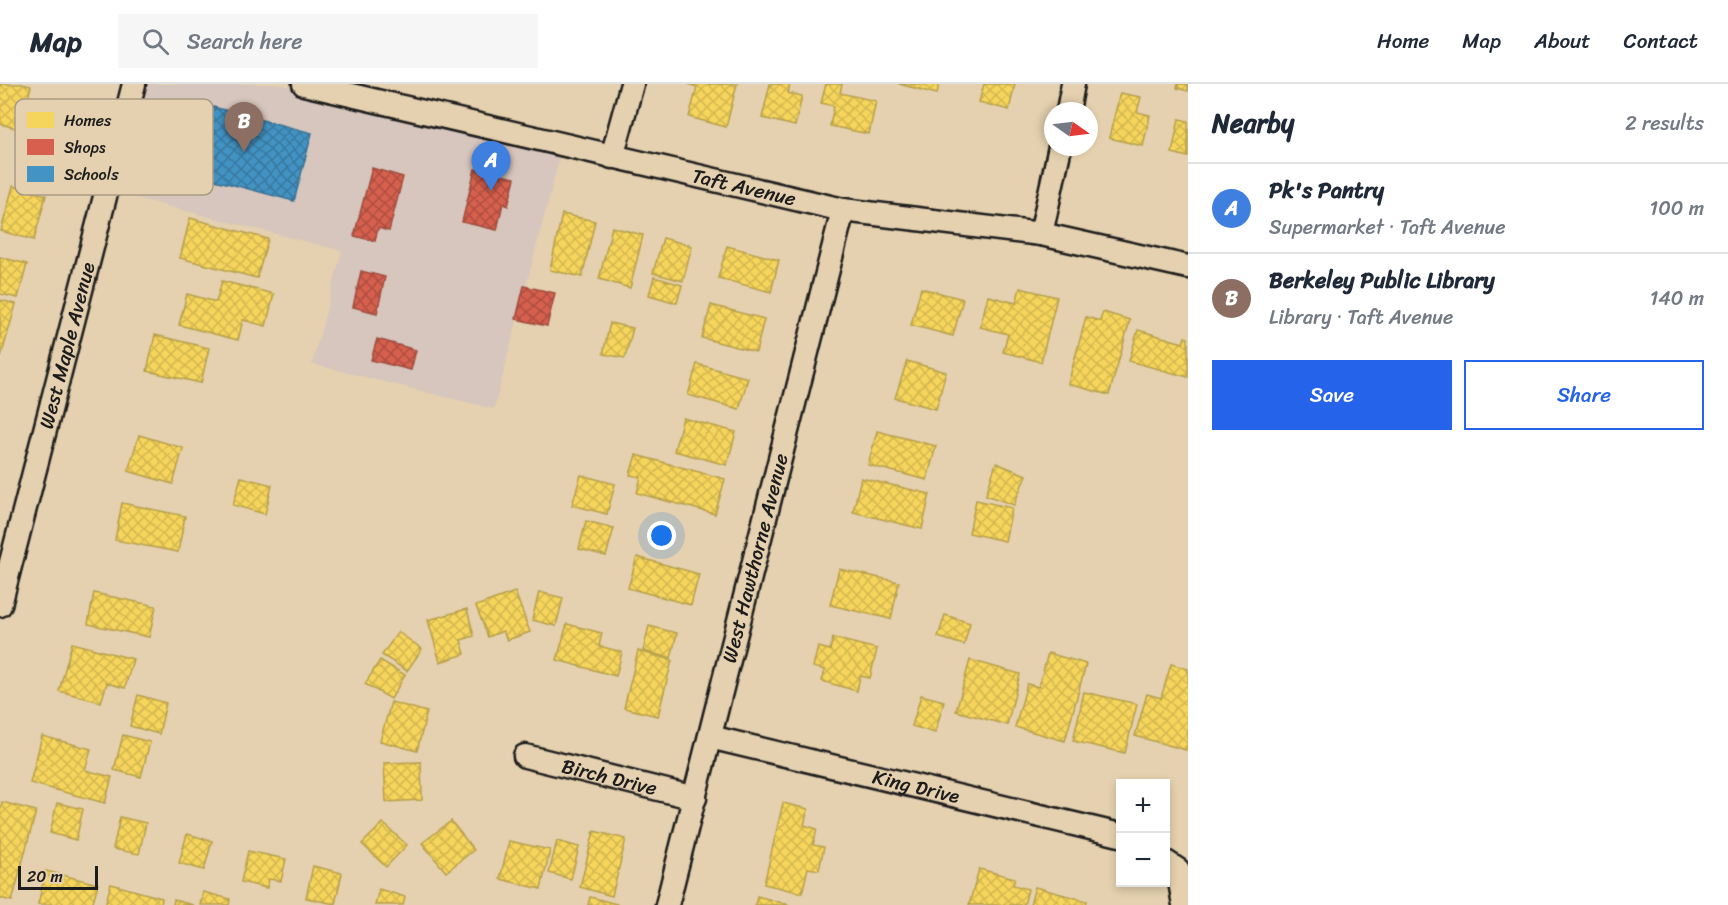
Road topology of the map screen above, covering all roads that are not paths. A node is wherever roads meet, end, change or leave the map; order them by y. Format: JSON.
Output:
{"nodes":[{"id":1,"x":134,"y":84,"type":"edge"},
{"id":2,"x":304,"y":84,"type":"edge"},
{"id":3,"x":632,"y":84,"type":"edge"},
{"id":4,"x":1074,"y":84,"type":"edge"},
{"id":5,"x":130,"y":99,"type":"edge"},
{"id":6,"x":1070,"y":102,"type":"edge"},
{"id":7,"x":1058,"y":156,"type":"edge"},
{"id":8,"x":612,"y":157,"type":"junction"},
{"id":9,"x":105,"y":195,"type":"edge"},
{"id":10,"x":843,"y":210,"type":"junction"},
{"id":11,"x":1041,"y":234,"type":"junction"},
{"id":12,"x":1188,"y":267,"type":"edge"},
{"id":13,"x":0,"y":605,"type":"edge"},
{"id":14,"x":710,"y":737,"type":"junction"},
{"id":15,"x":525,"y":756,"type":"dead end"},
{"id":16,"x":695,"y":798,"type":"junction"},
{"id":17,"x":1116,"y":835,"type":"edge"},
{"id":18,"x":1172,"y":866,"type":"edge"},
{"id":19,"x":667,"y":905,"type":"edge"},
{"id":20,"x":1184,"y":905,"type":"edge"}],
"edges":[{"from":1,"to":5,"type":"street","name":"West Maple Avenue"},
{"from":2,"to":8,"type":"street","name":"Taft Avenue"},
{"from":3,"to":8,"type":"street"},
{"from":4,"to":6,"type":"street"},
{"from":7,"to":11,"type":"street"},
{"from":8,"to":10,"type":"street","name":"Taft Avenue"},
{"from":9,"to":13,"type":"street","name":"West Maple Avenue"},
{"from":10,"to":11,"type":"street","name":"Taft Avenue"},
{"from":10,"to":14,"type":"street","name":"West Hawthorne Avenue"},
{"from":11,"to":12,"type":"street","name":"Taft Avenue"},
{"from":14,"to":16,"type":"street","name":"West Hawthorne Avenue"},
{"from":14,"to":17,"type":"street","name":"King Drive"},
{"from":15,"to":16,"type":"street","name":"Birch Drive"},
{"from":16,"to":19,"type":"street","name":"West Hawthorne Avenue"},
{"from":18,"to":20,"type":"street"}]}
